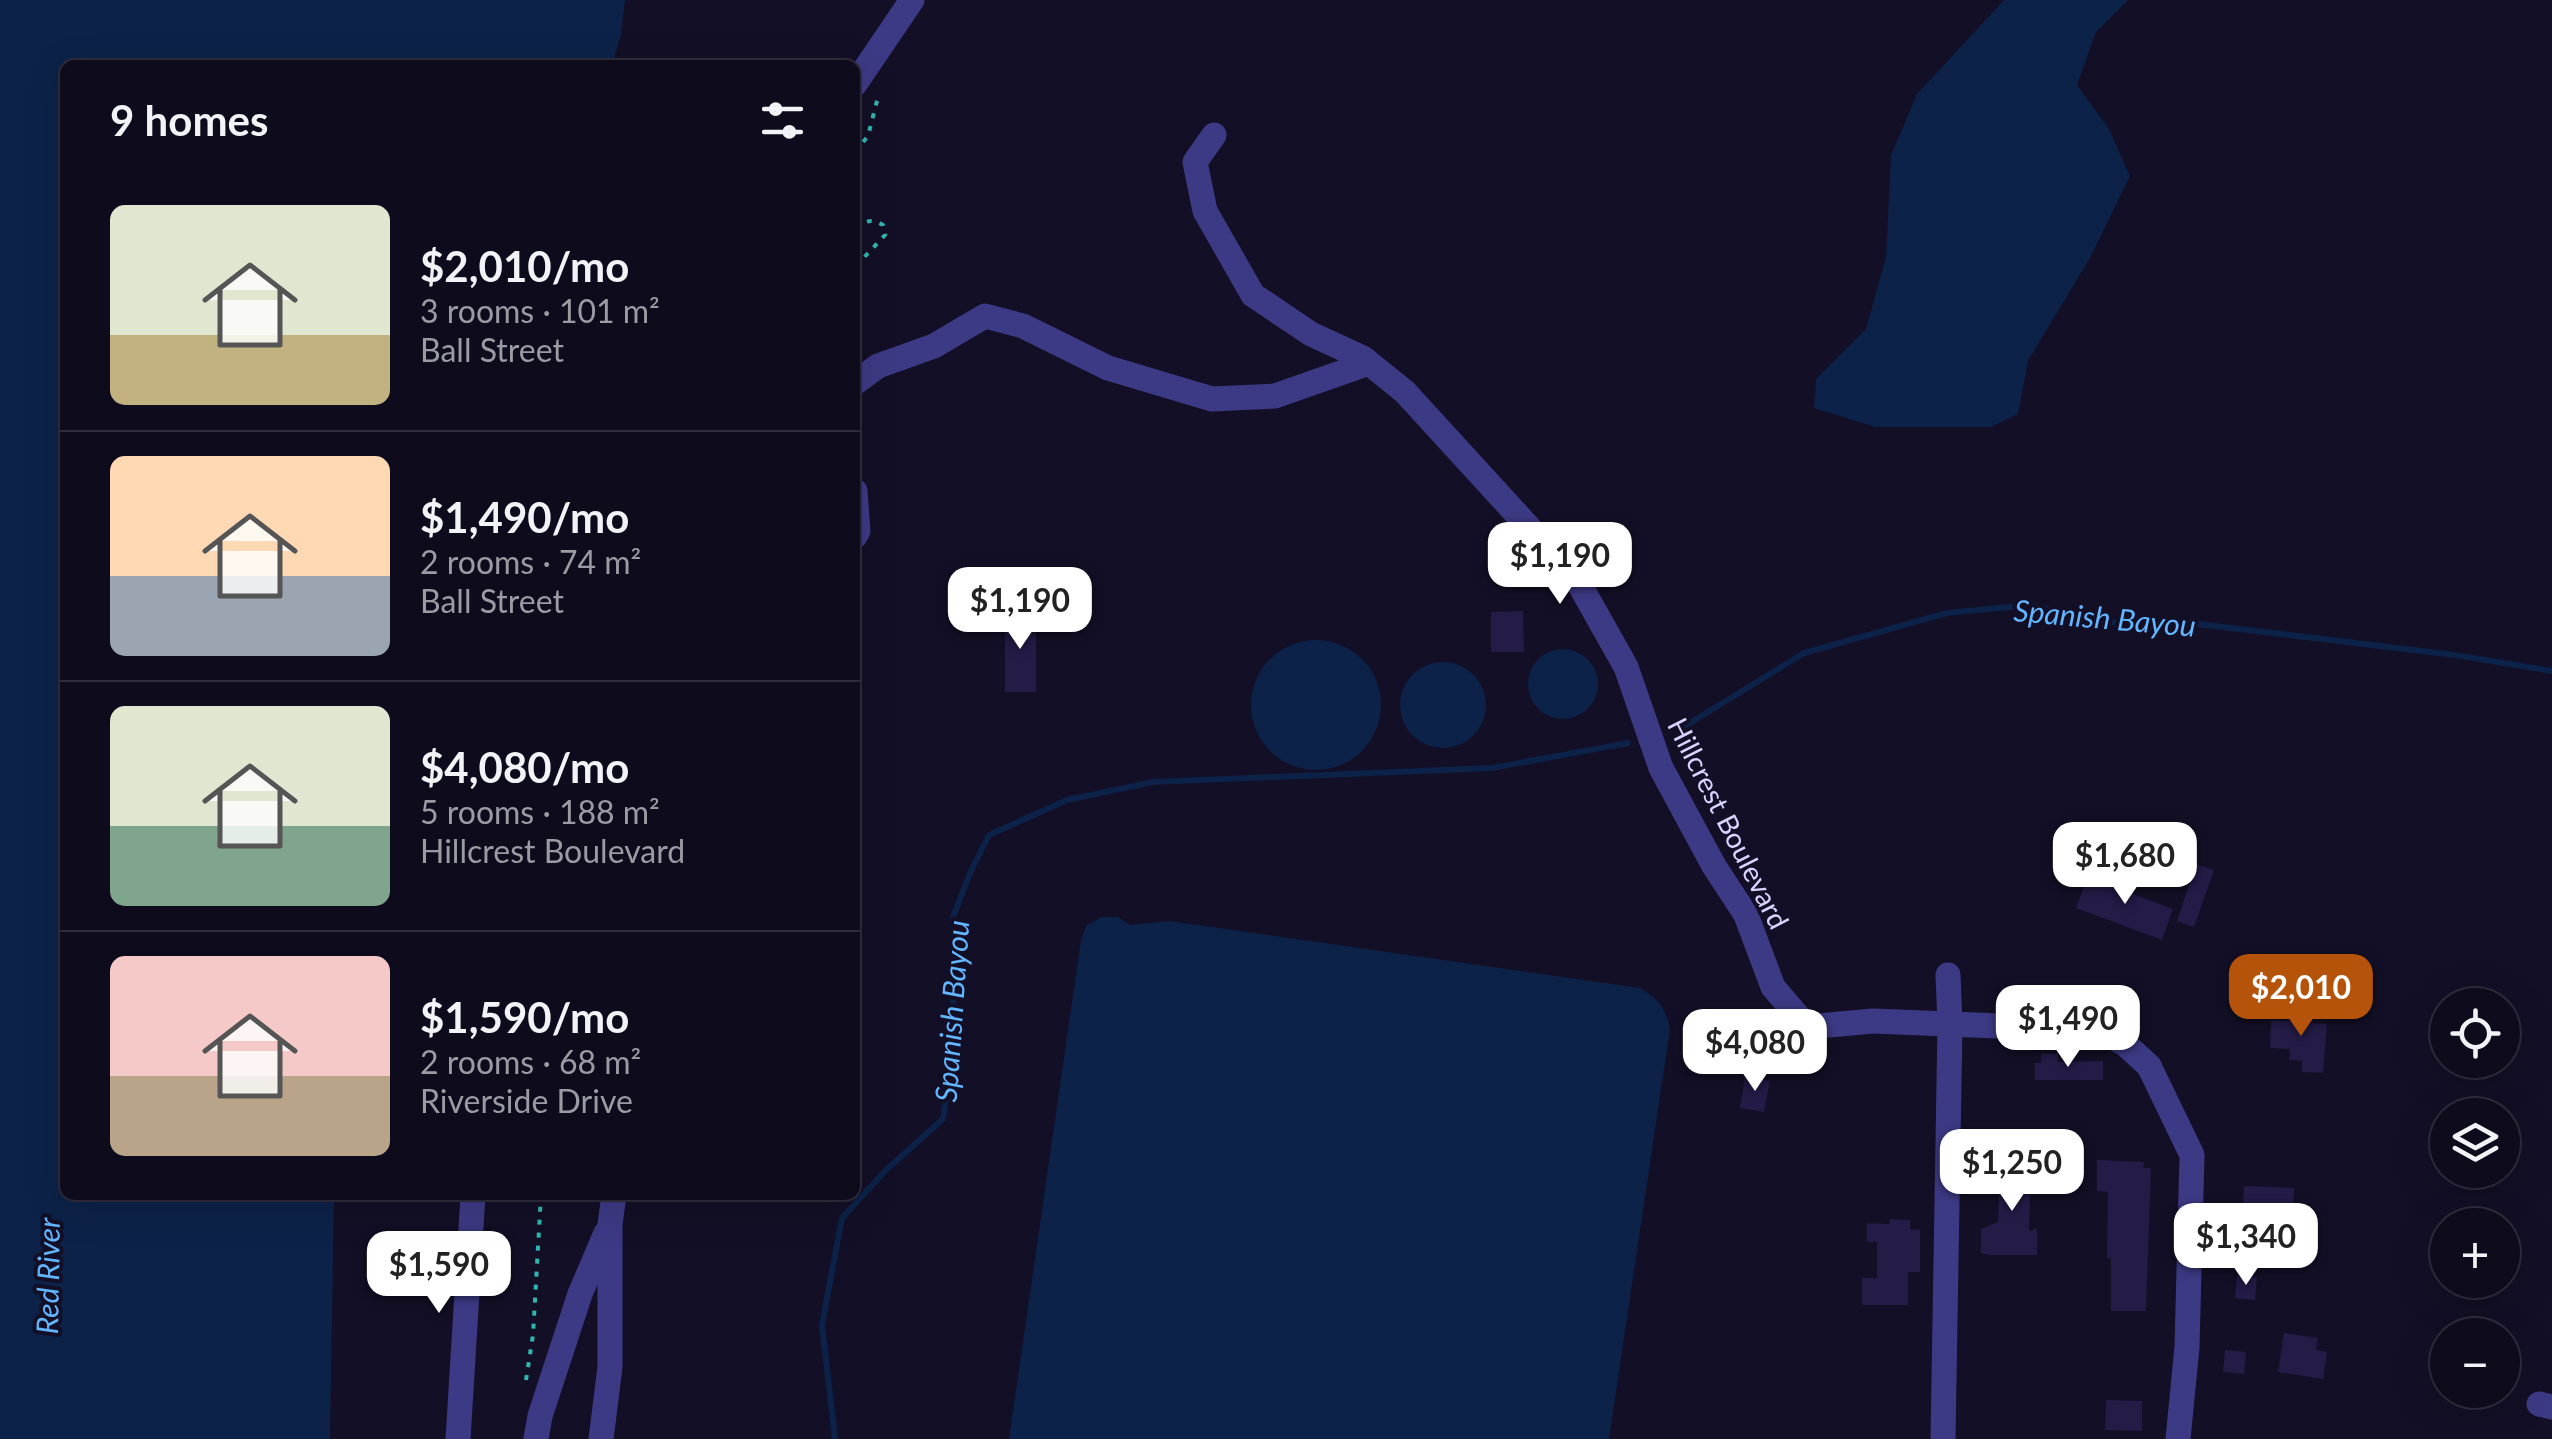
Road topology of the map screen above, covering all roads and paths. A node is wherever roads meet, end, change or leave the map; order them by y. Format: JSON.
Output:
{"nodes":[{"id":1,"x":912,"y":0,"type":"edge"},
{"id":2,"x":860,"y":77,"type":"edge"},
{"id":3,"x":1214,"y":135,"type":"dead end"},
{"id":4,"x":860,"y":224,"type":"edge"},
{"id":5,"x":860,"y":262,"type":"edge"},
{"id":6,"x":1369,"y":363,"type":"junction"},
{"id":7,"x":860,"y":379,"type":"edge"},
{"id":8,"x":1948,"y":976,"type":"dead end"},
{"id":9,"x":1950,"y":1024,"type":"junction"},
{"id":10,"x":472,"y":1200,"type":"edge"},
{"id":11,"x":541,"y":1200,"type":"edge"},
{"id":12,"x":613,"y":1200,"type":"edge"},
{"id":13,"x":610,"y":1224,"type":"junction"},
{"id":14,"x":526,"y":1383,"type":"dead end"},
{"id":15,"x":458,"y":1439,"type":"edge"},
{"id":16,"x":536,"y":1439,"type":"edge"},
{"id":17,"x":601,"y":1439,"type":"edge"},
{"id":18,"x":1944,"y":1439,"type":"edge"},
{"id":19,"x":2178,"y":1439,"type":"edge"}],
"edges":[{"from":1,"to":2,"type":"street"},
{"from":3,"to":6,"type":"street","name":"Hillcrest Boulevard"},
{"from":4,"to":5,"type":"path"},
{"from":6,"to":7,"type":"street"},
{"from":6,"to":9,"type":"street","name":"Hillcrest Boulevard"},
{"from":8,"to":9,"type":"street"},
{"from":9,"to":18,"type":"street"},
{"from":9,"to":19,"type":"street"},
{"from":10,"to":15,"type":"street"},
{"from":11,"to":14,"type":"path"},
{"from":12,"to":13,"type":"street"},
{"from":13,"to":16,"type":"street"},
{"from":13,"to":17,"type":"street"}]}
